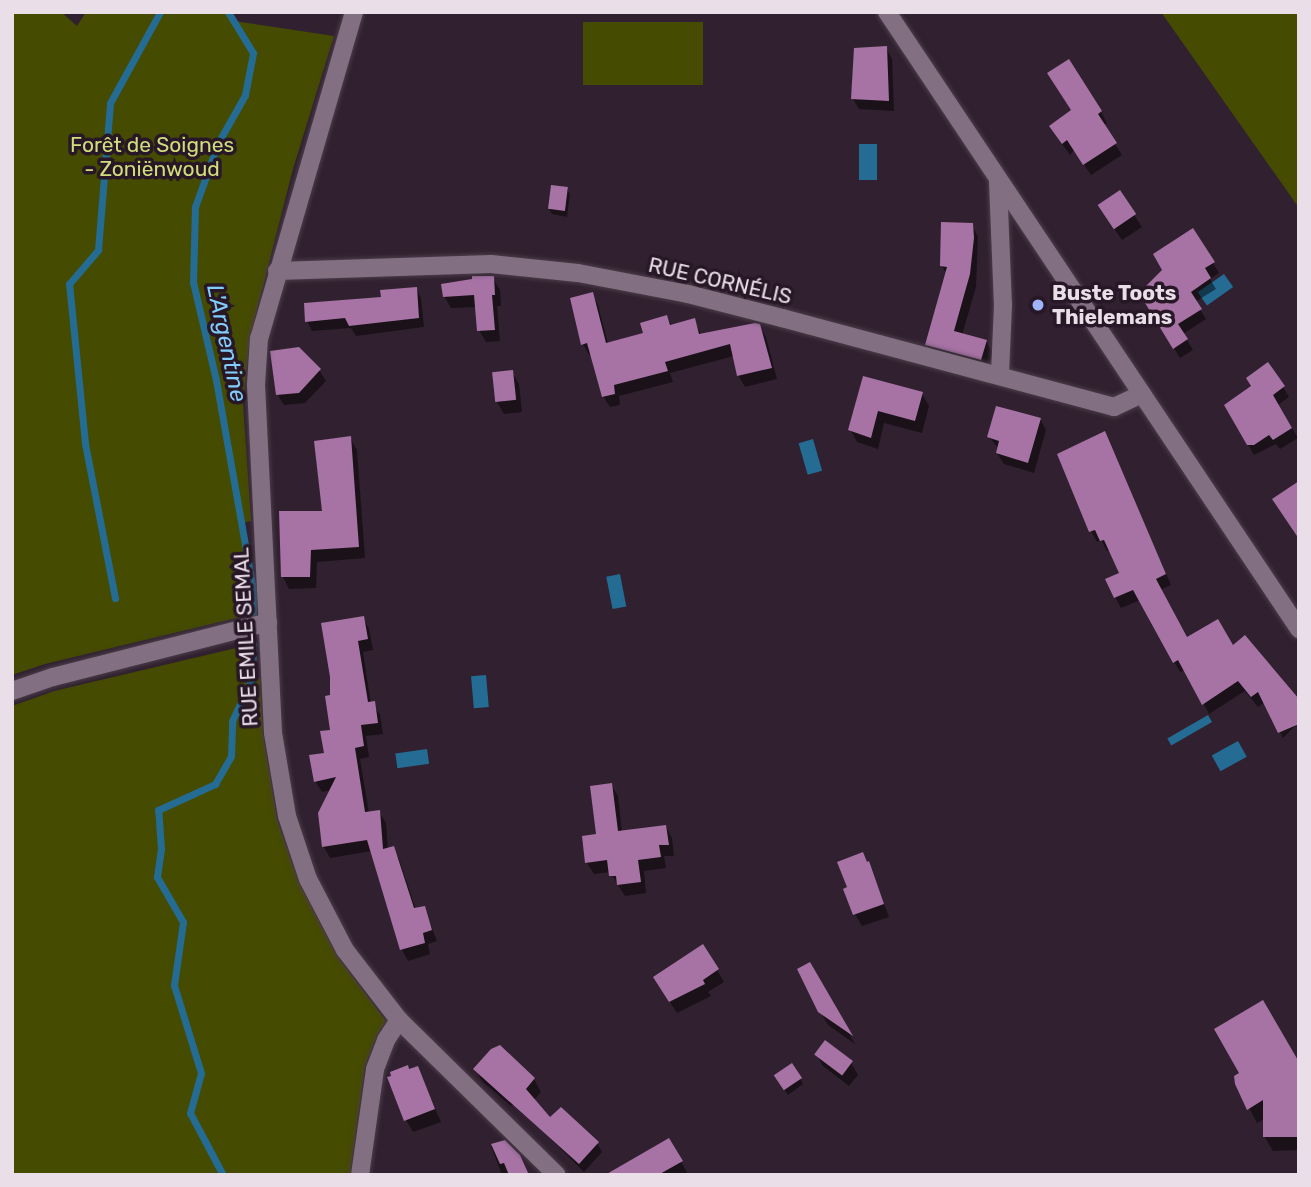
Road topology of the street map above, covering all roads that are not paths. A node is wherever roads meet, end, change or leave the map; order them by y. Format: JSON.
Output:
{"nodes":[{"id":1,"x":354,"y":12,"type":"edge"},
{"id":2,"x":887,"y":12,"type":"edge"},
{"id":3,"x":998,"y":181,"type":"junction"},
{"id":4,"x":276,"y":271,"type":"junction"},
{"id":5,"x":1000,"y":375,"type":"junction"},
{"id":6,"x":1142,"y":394,"type":"junction"},
{"id":7,"x":268,"y":622,"type":"junction"},
{"id":8,"x":1299,"y":629,"type":"edge"},
{"id":9,"x":12,"y":691,"type":"edge"},
{"id":10,"x":399,"y":1020,"type":"junction"},
{"id":11,"x":360,"y":1175,"type":"edge"},
{"id":12,"x":557,"y":1175,"type":"edge"}],
"edges":[{"from":1,"to":4,"type":"street","name":"RUE EMILE SEMAL"},
{"from":2,"to":3,"type":"street"},
{"from":3,"to":5,"type":"street"},
{"from":3,"to":6,"type":"street"},
{"from":4,"to":5,"type":"street","name":"RUE CORNÉLIS"},
{"from":4,"to":7,"type":"street","name":"RUE EMILE SEMAL"},
{"from":5,"to":6,"type":"street","name":"RUE CORNÉLIS"},
{"from":6,"to":8,"type":"street"},
{"from":7,"to":9,"type":"street"},
{"from":7,"to":10,"type":"street","name":"RUE EMILE SEMAL"},
{"from":10,"to":11,"type":"street"},
{"from":10,"to":12,"type":"street","name":"RUE EMILE SEMAL"}]}
